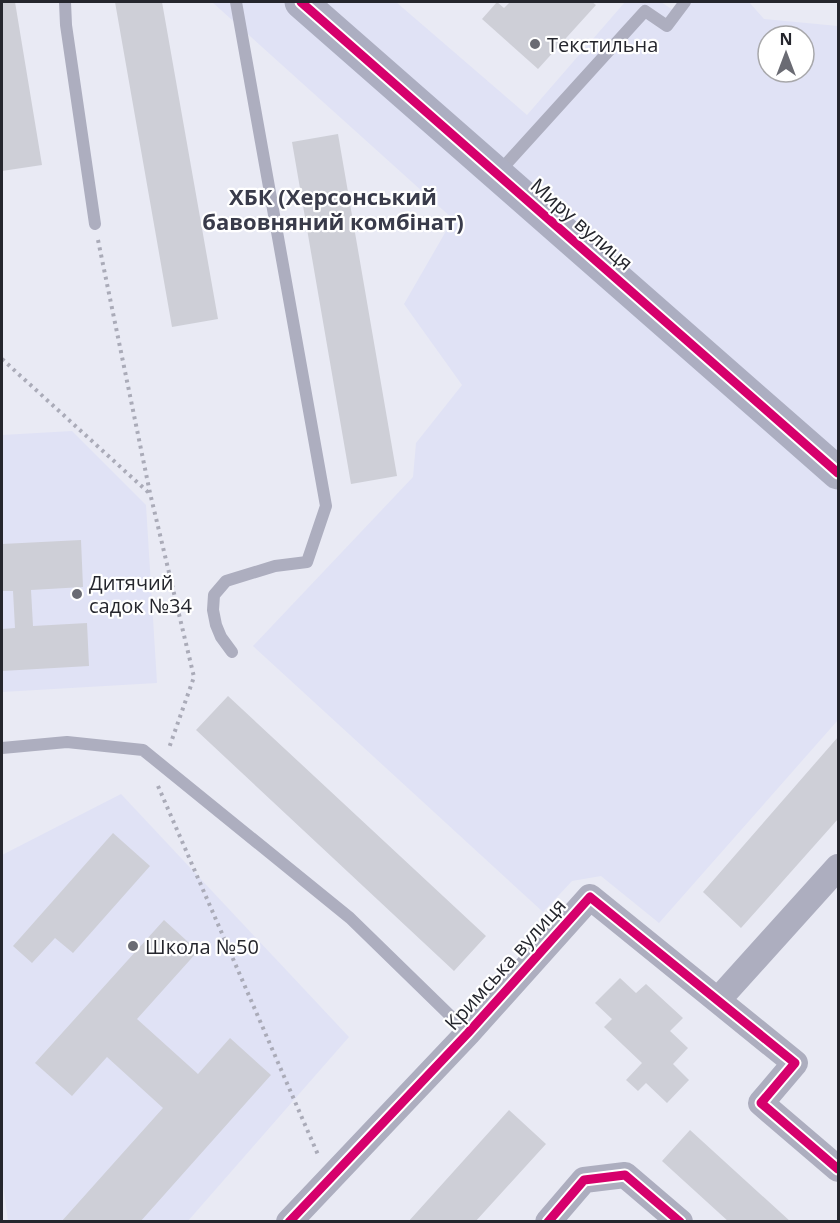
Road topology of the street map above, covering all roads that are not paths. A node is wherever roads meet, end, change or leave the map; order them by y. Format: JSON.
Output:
{"nodes":[{"id":1,"x":65,"y":2,"type":"edge"},
{"id":2,"x":236,"y":2,"type":"edge"},
{"id":3,"x":301,"y":2,"type":"edge"},
{"id":4,"x":685,"y":2,"type":"edge"},
{"id":5,"x":497,"y":173,"type":"junction"},
{"id":6,"x":94,"y":224,"type":"road end"},
{"id":7,"x":838,"y":473,"type":"edge"},
{"id":8,"x":232,"y":652,"type":"dead end"},
{"id":9,"x":2,"y":748,"type":"edge"},
{"id":10,"x":838,"y":867,"type":"edge"},
{"id":11,"x":718,"y":1000,"type":"junction"},
{"id":12,"x":468,"y":1033,"type":"junction"},
{"id":13,"x":838,"y":1169,"type":"edge"},
{"id":14,"x":289,"y":1221,"type":"edge"},
{"id":15,"x":548,"y":1221,"type":"edge"},
{"id":16,"x":680,"y":1221,"type":"edge"}],
"edges":[{"from":1,"to":6,"type":"lane"},
{"from":2,"to":8,"type":"lane"},
{"from":3,"to":5,"type":"street","name":"Миру вулиця"},
{"from":4,"to":5,"type":"lane"},
{"from":5,"to":7,"type":"street","name":"Миру вулиця"},
{"from":9,"to":12,"type":"lane"},
{"from":10,"to":11,"type":"street"},
{"from":11,"to":12,"type":"street","name":"Кримська вулиця"},
{"from":11,"to":13,"type":"street","name":"Кримська вулиця"},
{"from":12,"to":14,"type":"street","name":"Кримська вулиця"},
{"from":15,"to":16,"type":"street"}]}
